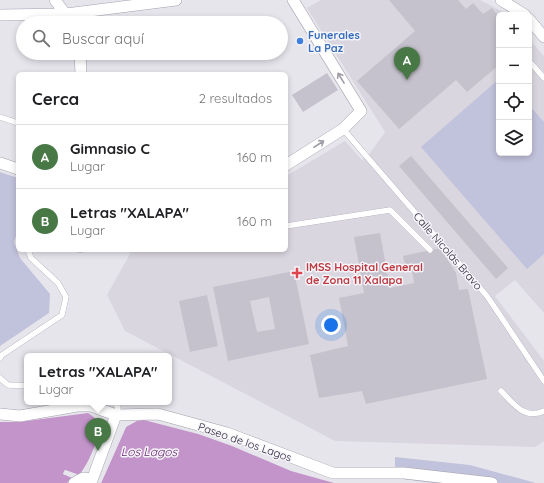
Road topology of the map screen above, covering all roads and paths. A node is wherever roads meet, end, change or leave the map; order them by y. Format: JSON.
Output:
{"nodes":[{"id":1,"x":55,"y":0,"type":"edge"},
{"id":2,"x":176,"y":0,"type":"edge"},
{"id":3,"x":293,"y":0,"type":"edge"},
{"id":4,"x":501,"y":0,"type":"edge"},
{"id":5,"x":143,"y":2,"type":"edge"},
{"id":6,"x":520,"y":12,"type":"edge"},
{"id":7,"x":0,"y":15,"type":"edge"},
{"id":8,"x":17,"y":16,"type":"edge"},
{"id":9,"x":67,"y":16,"type":"edge"},
{"id":10,"x":82,"y":16,"type":"edge"},
{"id":11,"x":532,"y":23,"type":"edge"},
{"id":12,"x":544,"y":37,"type":"edge"},
{"id":13,"x":80,"y":60,"type":"edge"},
{"id":14,"x":532,"y":64,"type":"edge"},
{"id":15,"x":81,"y":72,"type":"edge"},
{"id":16,"x":544,"y":78,"type":"edge"},
{"id":17,"x":0,"y":116,"type":"edge"},
{"id":18,"x":16,"y":122,"type":"edge"},
{"id":19,"x":343,"y":129,"type":"junction"},
{"id":20,"x":0,"y":163,"type":"edge"},
{"id":21,"x":288,"y":164,"type":"edge"},
{"id":22,"x":16,"y":168,"type":"edge"},
{"id":23,"x":288,"y":226,"type":"edge"},
{"id":24,"x":430,"y":250,"type":"dead end"},
{"id":25,"x":29,"y":252,"type":"edge"},
{"id":26,"x":0,"y":358,"type":"edge"},
{"id":27,"x":0,"y":378,"type":"edge"},
{"id":28,"x":544,"y":381,"type":"edge"},
{"id":29,"x":24,"y":386,"type":"edge"},
{"id":30,"x":501,"y":391,"type":"dead end"},
{"id":31,"x":116,"y":405,"type":"edge"},
{"id":32,"x":544,"y":411,"type":"edge"},
{"id":33,"x":0,"y":414,"type":"edge"},
{"id":34,"x":115,"y":419,"type":"junction"},
{"id":35,"x":92,"y":480,"type":"edge"},
{"id":36,"x":74,"y":483,"type":"edge"},
{"id":37,"x":492,"y":483,"type":"edge"}],
"edges":[{"from":1,"to":9,"type":"street"},
{"from":2,"to":5,"type":"street"},
{"from":19,"to":3,"type":"street","one_way":true},
{"from":4,"to":6,"type":"street"},
{"from":5,"to":10,"type":"street"},
{"from":7,"to":8,"type":"street"},
{"from":11,"to":12,"type":"street"},
{"from":13,"to":15,"type":"street"},
{"from":14,"to":16,"type":"lane"},
{"from":17,"to":18,"type":"lane"},
{"from":21,"to":19,"type":"street","one_way":true},
{"from":19,"to":28,"type":"lane","name":"Calle Nicolás Bravo"},
{"from":20,"to":22,"type":"street"},
{"from":23,"to":24,"type":"lane"},
{"from":25,"to":26,"type":"lane"},
{"from":27,"to":29,"type":"lane"},
{"from":30,"to":32,"type":"lane"},
{"from":31,"to":34,"type":"lane"},
{"from":33,"to":34,"type":"street","name":"Paseo de los Lagos"},
{"from":34,"to":35,"type":"street"},
{"from":34,"to":37,"type":"street","name":"Paseo de los Lagos"},
{"from":35,"to":36,"type":"street"}]}
